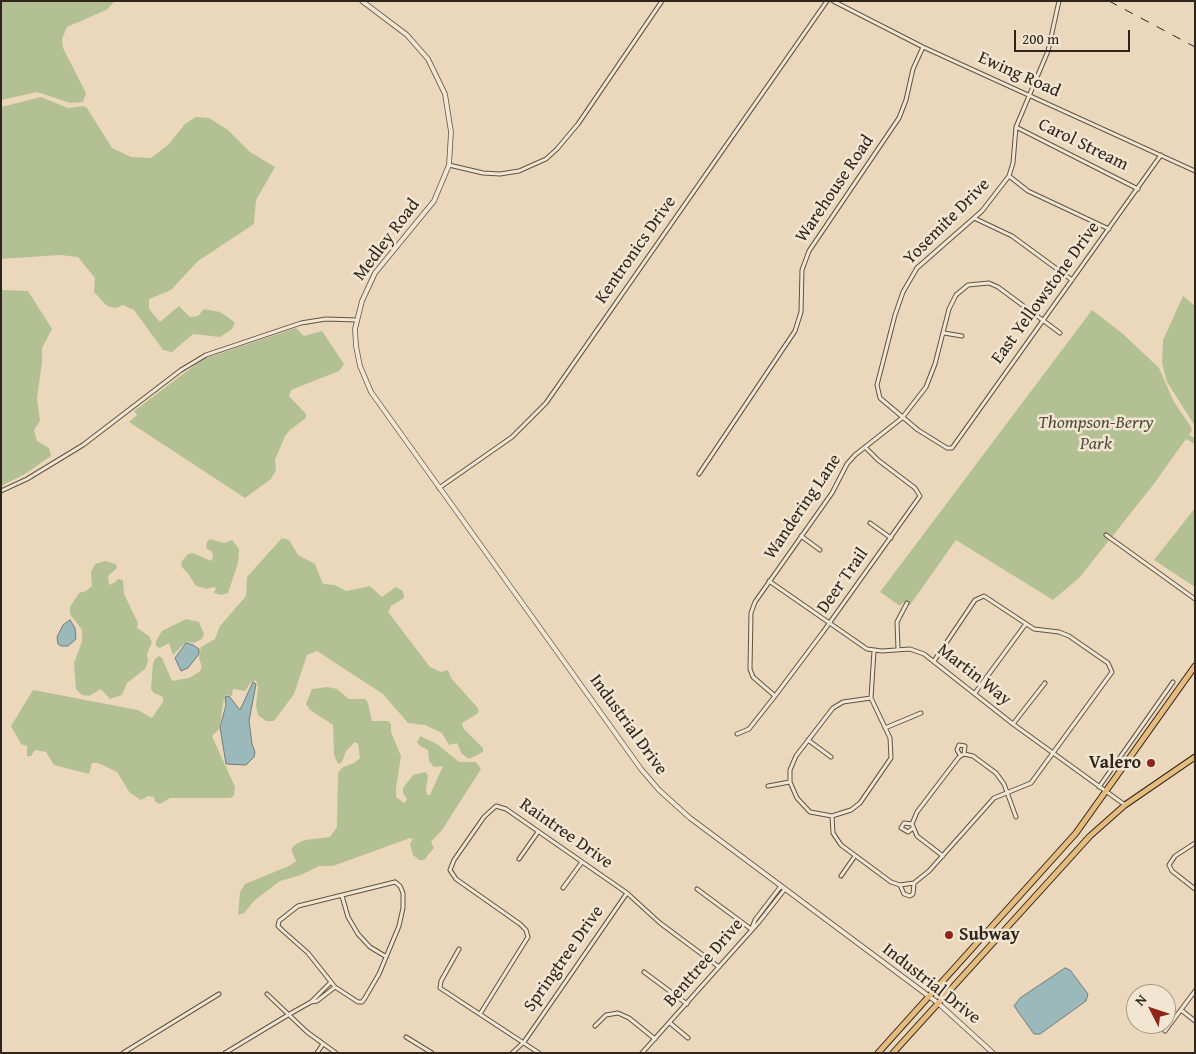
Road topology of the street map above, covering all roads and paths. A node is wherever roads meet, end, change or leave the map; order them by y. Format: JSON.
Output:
{"nodes":[{"id":1,"x":362,"y":1,"type":"edge"},
{"id":2,"x":662,"y":1,"type":"edge"},
{"id":3,"x":827,"y":1,"type":"edge"},
{"id":4,"x":833,"y":1,"type":"edge"},
{"id":5,"x":1059,"y":1,"type":"edge"},
{"id":6,"x":923,"y":47,"type":"junction"},
{"id":7,"x":1030,"y":95,"type":"junction"},
{"id":8,"x":1016,"y":127,"type":"junction"},
{"id":9,"x":1161,"y":155,"type":"junction"},
{"id":10,"x":449,"y":165,"type":"junction"},
{"id":11,"x":1195,"y":171,"type":"edge"},
{"id":12,"x":1009,"y":176,"type":"junction"},
{"id":13,"x":1138,"y":189,"type":"junction"},
{"id":14,"x":974,"y":218,"type":"junction"},
{"id":15,"x":1109,"y":229,"type":"junction"},
{"id":16,"x":1072,"y":280,"type":"junction"},
{"id":17,"x":357,"y":320,"type":"junction"},
{"id":18,"x":1044,"y":320,"type":"junction"},
{"id":19,"x":944,"y":333,"type":"junction"},
{"id":20,"x":1060,"y":333,"type":"dead end"},
{"id":21,"x":962,"y":336,"type":"dead end"},
{"id":22,"x":902,"y":418,"type":"junction"},
{"id":23,"x":865,"y":447,"type":"junction"},
{"id":24,"x":953,"y":447,"type":"joint"},
{"id":25,"x":699,"y":474,"type":"dead end"},
{"id":26,"x":439,"y":488,"type":"junction"},
{"id":27,"x":1,"y":491,"type":"edge"},
{"id":28,"x":870,"y":524,"type":"dead end"},
{"id":29,"x":1106,"y":535,"type":"dead end"},
{"id":30,"x":801,"y":536,"type":"junction"},
{"id":31,"x":890,"y":538,"type":"junction"},
{"id":32,"x":820,"y":550,"type":"dead end"},
{"id":33,"x":769,"y":581,"type":"junction"},
{"id":34,"x":1195,"y":599,"type":"edge"},
{"id":35,"x":907,"y":603,"type":"dead end"},
{"id":36,"x":829,"y":624,"type":"junction"},
{"id":37,"x":1025,"y":625,"type":"junction"},
{"id":38,"x":898,"y":649,"type":"junction"},
{"id":39,"x":874,"y":650,"type":"junction"},
{"id":40,"x":934,"y":661,"type":"junction"},
{"id":41,"x":1195,"y":666,"type":"edge"},
{"id":42,"x":1173,"y":682,"type":"dead end"},
{"id":43,"x":1045,"y":683,"type":"dead end"},
{"id":44,"x":975,"y":693,"type":"junction"},
{"id":45,"x":1164,"y":695,"type":"junction"},
{"id":46,"x":775,"y":696,"type":"junction"},
{"id":47,"x":871,"y":698,"type":"junction"},
{"id":48,"x":1170,"y":700,"type":"junction"},
{"id":49,"x":921,"y":713,"type":"dead end"},
{"id":50,"x":1013,"y":724,"type":"junction"},
{"id":51,"x":886,"y":728,"type":"junction"},
{"id":52,"x":737,"y":734,"type":"dead end"},
{"id":53,"x":808,"y":740,"type":"junction"},
{"id":54,"x":1052,"y":753,"type":"junction"},
{"id":55,"x":1195,"y":756,"type":"edge"},
{"id":56,"x":831,"y":757,"type":"dead end"},
{"id":57,"x":790,"y":782,"type":"junction"},
{"id":58,"x":768,"y":786,"type":"dead end"},
{"id":59,"x":1099,"y":787,"type":"junction"},
{"id":60,"x":1007,"y":792,"type":"junction"},
{"id":61,"x":1106,"y":792,"type":"junction"},
{"id":62,"x":1125,"y":805,"type":"junction"},
{"id":63,"x":832,"y":816,"type":"junction"},
{"id":64,"x":1016,"y":817,"type":"dead end"},
{"id":65,"x":538,"y":832,"type":"junction"},
{"id":66,"x":1195,"y":843,"type":"edge"},
{"id":67,"x":856,"y":856,"type":"junction"},
{"id":68,"x":943,"y":856,"type":"junction"},
{"id":69,"x":519,"y":859,"type":"dead end"},
{"id":70,"x":582,"y":862,"type":"junction"},
{"id":71,"x":841,"y":876,"type":"dead end"},
{"id":72,"x":914,"y":883,"type":"junction"},
{"id":73,"x":900,"y":885,"type":"junction"},
{"id":74,"x":563,"y":888,"type":"dead end"},
{"id":75,"x":783,"y":888,"type":"junction"},
{"id":76,"x":697,"y":889,"type":"dead end"},
{"id":77,"x":1195,"y":889,"type":"edge"},
{"id":78,"x":627,"y":893,"type":"junction"},
{"id":79,"x":342,"y":896,"type":"junction"},
{"id":80,"x":752,"y":929,"type":"junction"},
{"id":81,"x":459,"y":949,"type":"dead end"},
{"id":82,"x":385,"y":956,"type":"junction"},
{"id":83,"x":719,"y":967,"type":"junction"},
{"id":84,"x":644,"y":972,"type":"dead end"},
{"id":85,"x":330,"y":983,"type":"junction"},
{"id":86,"x":335,"y":987,"type":"junction"},
{"id":87,"x":1195,"y":991,"type":"edge"},
{"id":88,"x":219,"y":994,"type":"dead end"},
{"id":89,"x":267,"y":994,"type":"dead end"},
{"id":90,"x":930,"y":997,"type":"junction"},
{"id":91,"x":311,"y":1002,"type":"junction"},
{"id":92,"x":938,"y":1002,"type":"junction"},
{"id":93,"x":687,"y":1004,"type":"junction"},
{"id":94,"x":1181,"y":1010,"type":"junction"},
{"id":95,"x":480,"y":1014,"type":"junction"},
{"id":96,"x":288,"y":1015,"type":"junction"},
{"id":97,"x":1176,"y":1017,"type":"edge"},
{"id":98,"x":1195,"y":1020,"type":"edge"},
{"id":99,"x":670,"y":1023,"type":"junction"},
{"id":100,"x":595,"y":1026,"type":"dead end"},
{"id":101,"x":406,"y":1037,"type":"dead end"},
{"id":102,"x":688,"y":1038,"type":"dead end"},
{"id":103,"x":655,"y":1039,"type":"junction"},
{"id":104,"x":524,"y":1042,"type":"junction"},
{"id":105,"x":323,"y":1044,"type":"junction"},
{"id":106,"x":123,"y":1053,"type":"edge"},
{"id":107,"x":225,"y":1053,"type":"edge"},
{"id":108,"x":317,"y":1053,"type":"edge"},
{"id":109,"x":336,"y":1053,"type":"edge"},
{"id":110,"x":432,"y":1053,"type":"edge"},
{"id":111,"x":512,"y":1053,"type":"edge"},
{"id":112,"x":539,"y":1053,"type":"edge"},
{"id":113,"x":642,"y":1053,"type":"edge"},
{"id":114,"x":878,"y":1053,"type":"edge"},
{"id":115,"x":892,"y":1053,"type":"edge"},
{"id":116,"x":993,"y":1053,"type":"edge"}],
"edges":[{"from":1,"to":10,"type":"street","name":"Medley Road"},
{"from":2,"to":10,"type":"street"},
{"from":3,"to":26,"type":"street","name":"Kentronics Drive"},
{"from":4,"to":6,"type":"street","name":"Ewing Road"},
{"from":5,"to":7,"type":"street","name":"Yosemite Drive"},
{"from":6,"to":7,"type":"street","name":"Ewing Road"},
{"from":6,"to":25,"type":"street","name":"Warehouse Road"},
{"from":7,"to":8,"type":"street","name":"Yosemite Drive"},
{"from":7,"to":9,"type":"street","name":"Ewing Road"},
{"from":8,"to":12,"type":"street","name":"Yosemite Drive"},
{"from":8,"to":13,"type":"street","name":"Carol Stream"},
{"from":9,"to":11,"type":"street","name":"Ewing Road"},
{"from":9,"to":13,"type":"street","name":"East Yellowstone Drive"},
{"from":10,"to":17,"type":"street","name":"Medley Road"},
{"from":12,"to":14,"type":"street","name":"Yosemite Drive"},
{"from":12,"to":15,"type":"street"},
{"from":13,"to":15,"type":"street","name":"East Yellowstone Drive"},
{"from":14,"to":16,"type":"street"},
{"from":14,"to":22,"type":"street","name":"Yosemite Drive"},
{"from":15,"to":16,"type":"street","name":"East Yellowstone Drive"},
{"from":16,"to":18,"type":"street","name":"East Yellowstone Drive"},
{"from":17,"to":26,"type":"street","name":"Industrial Drive"},
{"from":17,"to":27,"type":"street"},
{"from":18,"to":19,"type":"street","name":"Wandering Lane"},
{"from":18,"to":20,"type":"street","name":"Wandering Lane"},
{"from":18,"to":24,"type":"street","name":"East Yellowstone Drive"},
{"from":19,"to":21,"type":"street"},
{"from":19,"to":22,"type":"street","name":"Wandering Lane"},
{"from":22,"to":23,"type":"street","name":"Wandering Lane"},
{"from":22,"to":24,"type":"street","name":"Yosemite Drive"},
{"from":23,"to":30,"type":"street","name":"Wandering Lane"},
{"from":23,"to":31,"type":"street","name":"Deer Trail"},
{"from":26,"to":75,"type":"street","name":"Industrial Drive"},
{"from":28,"to":31,"type":"street"},
{"from":29,"to":34,"type":"street"},
{"from":30,"to":32,"type":"street"},
{"from":30,"to":33,"type":"street","name":"Wandering Lane"},
{"from":31,"to":36,"type":"street","name":"Deer Trail"},
{"from":33,"to":36,"type":"street","name":"Martin Way"},
{"from":33,"to":46,"type":"street","name":"Wandering Lane"},
{"from":35,"to":38,"type":"street"},
{"from":36,"to":39,"type":"street","name":"Martin Way"},
{"from":36,"to":46,"type":"street","name":"Deer Trail"},
{"from":37,"to":40,"type":"street"},
{"from":37,"to":44,"type":"street"},
{"from":37,"to":54,"type":"street"},
{"from":38,"to":39,"type":"street","name":"Martin Way"},
{"from":38,"to":40,"type":"street","name":"Martin Way"},
{"from":39,"to":47,"type":"street"},
{"from":40,"to":44,"type":"street","name":"Martin Way"},
{"from":41,"to":48,"type":"main road"},
{"from":42,"to":45,"type":"street"},
{"from":43,"to":50,"type":"street"},
{"from":44,"to":50,"type":"street","name":"Martin Way"},
{"from":45,"to":48,"type":"street"},
{"from":45,"to":59,"type":"street"},
{"from":46,"to":52,"type":"street","name":"Deer Trail"},
{"from":47,"to":51,"type":"street"},
{"from":47,"to":53,"type":"street"},
{"from":48,"to":61,"type":"main road"},
{"from":49,"to":51,"type":"street"},
{"from":50,"to":54,"type":"street","name":"Martin Way"},
{"from":51,"to":63,"type":"street"},
{"from":53,"to":56,"type":"street"},
{"from":53,"to":57,"type":"street"},
{"from":54,"to":59,"type":"street","name":"Martin Way"},
{"from":54,"to":60,"type":"street"},
{"from":55,"to":62,"type":"main road"},
{"from":57,"to":58,"type":"street"},
{"from":57,"to":63,"type":"street"},
{"from":59,"to":61,"type":"street","name":"Martin Way"},
{"from":60,"to":64,"type":"street"},
{"from":60,"to":68,"type":"street"},
{"from":60,"to":68,"type":"street"},
{"from":61,"to":62,"type":"street","name":"Martin Way"},
{"from":61,"to":90,"type":"main road"},
{"from":62,"to":92,"type":"main road"},
{"from":63,"to":67,"type":"street"},
{"from":65,"to":69,"type":"street"},
{"from":65,"to":70,"type":"street","name":"Raintree Drive"},
{"from":65,"to":95,"type":"street","name":"Raintree Drive"},
{"from":66,"to":77,"type":"street"},
{"from":67,"to":71,"type":"street"},
{"from":67,"to":73,"type":"street"},
{"from":68,"to":72,"type":"street"},
{"from":70,"to":74,"type":"street"},
{"from":70,"to":78,"type":"street","name":"Raintree Drive"},
{"from":72,"to":73,"type":"street"},
{"from":72,"to":73,"type":"street"},
{"from":75,"to":80,"type":"street","name":"Benttree Drive"},
{"from":75,"to":90,"type":"street","name":"Industrial Drive"},
{"from":76,"to":80,"type":"street"},
{"from":78,"to":83,"type":"street","name":"Raintree Drive"},
{"from":78,"to":104,"type":"street","name":"Springtree Drive"},
{"from":79,"to":82,"type":"street"},
{"from":79,"to":82,"type":"street"},
{"from":79,"to":85,"type":"street"},
{"from":80,"to":83,"type":"street","name":"Benttree Drive"},
{"from":81,"to":95,"type":"street"},
{"from":82,"to":86,"type":"street"},
{"from":83,"to":93,"type":"street","name":"Benttree Drive"},
{"from":84,"to":93,"type":"street"},
{"from":85,"to":86,"type":"street"},
{"from":85,"to":91,"type":"street"},
{"from":86,"to":91,"type":"street"},
{"from":87,"to":94,"type":"street"},
{"from":88,"to":106,"type":"street"},
{"from":89,"to":96,"type":"street"},
{"from":90,"to":92,"type":"street","name":"Industrial Drive"},
{"from":90,"to":114,"type":"main road"},
{"from":91,"to":96,"type":"street"},
{"from":92,"to":115,"type":"main road"},
{"from":92,"to":116,"type":"street","name":"Industrial Drive"},
{"from":93,"to":99,"type":"street","name":"Benttree Drive"},
{"from":94,"to":97,"type":"street"},
{"from":94,"to":98,"type":"street"},
{"from":95,"to":104,"type":"street"},
{"from":96,"to":105,"type":"street"},
{"from":96,"to":107,"type":"street"},
{"from":99,"to":102,"type":"street"},
{"from":99,"to":103,"type":"street","name":"Benttree Drive"},
{"from":100,"to":103,"type":"street"},
{"from":101,"to":110,"type":"street"},
{"from":103,"to":113,"type":"street","name":"Benttree Drive"},
{"from":104,"to":111,"type":"street","name":"Springtree Drive"},
{"from":104,"to":112,"type":"street"},
{"from":105,"to":108,"type":"street"},
{"from":105,"to":109,"type":"street"}]}
